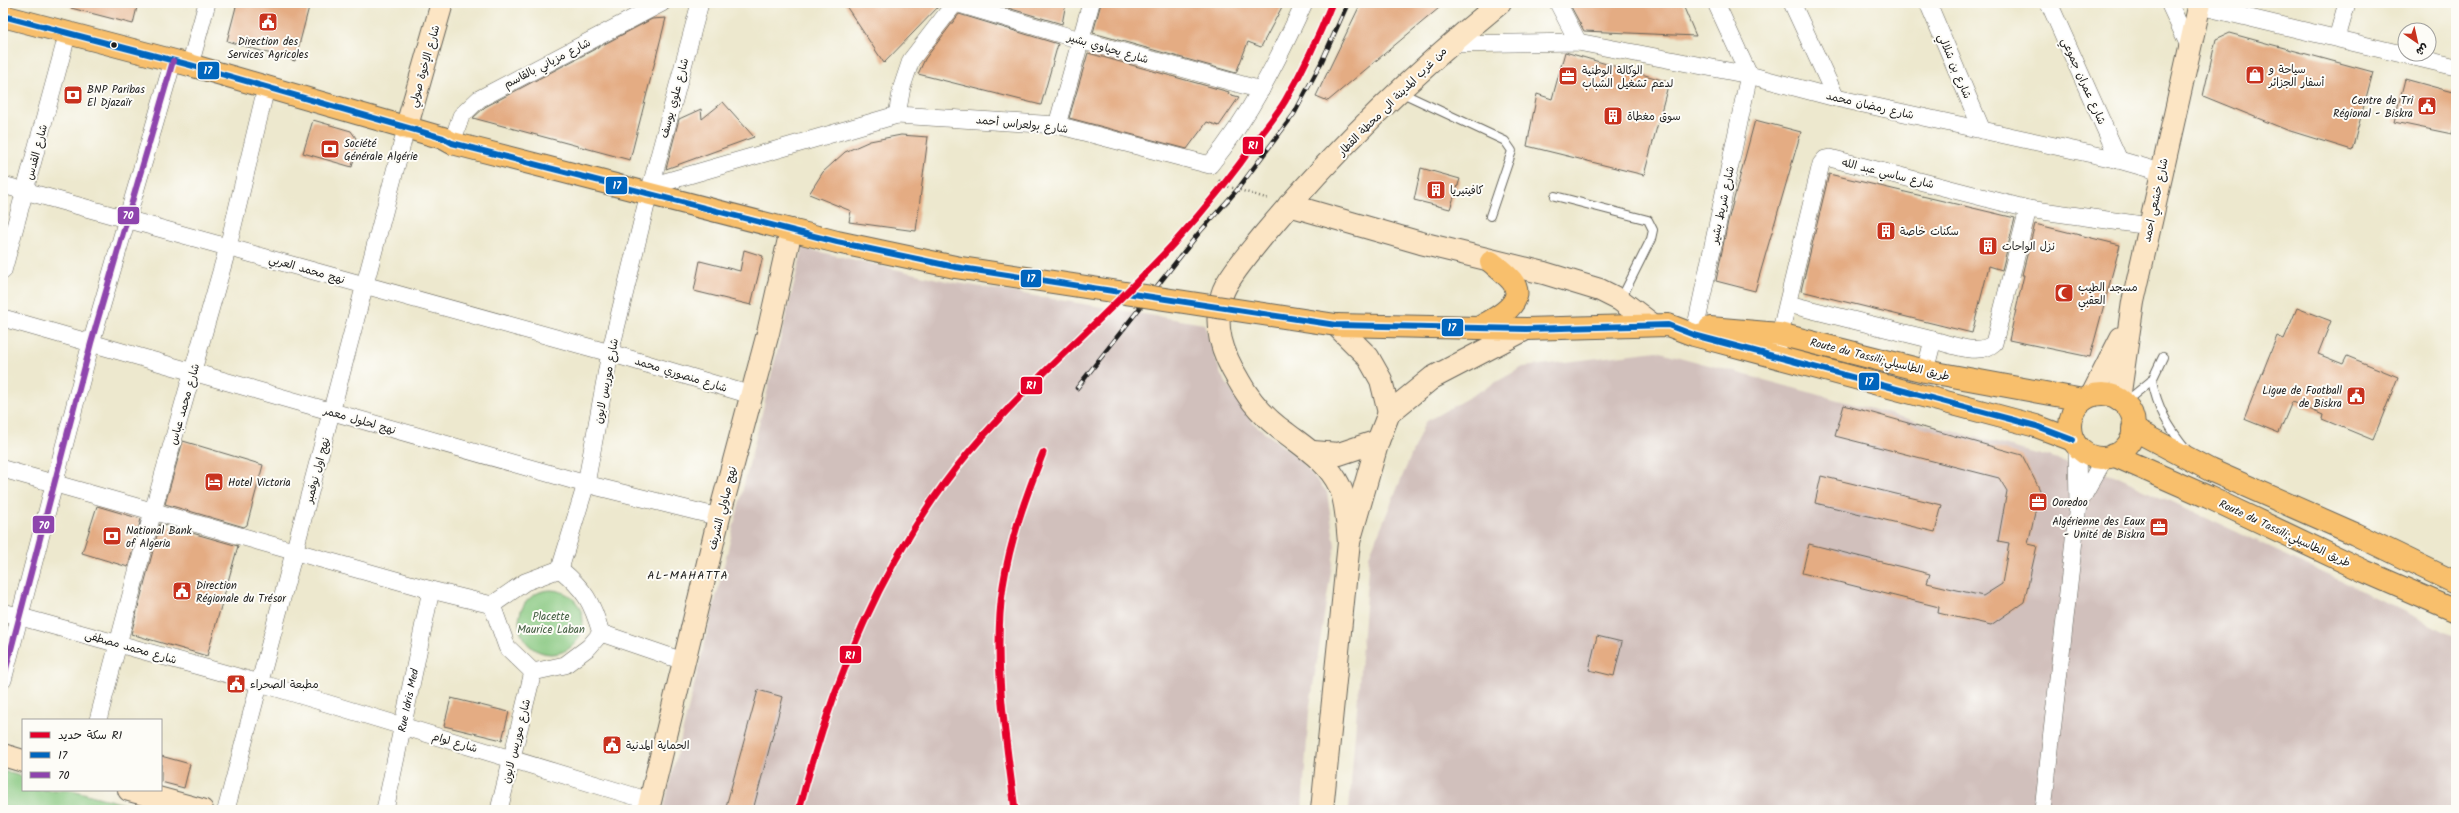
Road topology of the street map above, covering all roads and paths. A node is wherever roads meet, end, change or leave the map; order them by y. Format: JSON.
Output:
{"nodes":[{"id":1,"x":207,"y":3,"type":"edge"},
{"id":2,"x":442,"y":3,"type":"edge"},
{"id":3,"x":662,"y":3,"type":"edge"},
{"id":4,"x":700,"y":3,"type":"edge"},
{"id":5,"x":956,"y":3,"type":"edge"},
{"id":6,"x":1091,"y":3,"type":"edge"},
{"id":7,"x":1304,"y":3,"type":"edge"},
{"id":8,"x":1500,"y":3,"type":"edge"},
{"id":9,"x":1558,"y":3,"type":"edge"},
{"id":10,"x":1716,"y":3,"type":"edge"},
{"id":11,"x":1792,"y":3,"type":"edge"},
{"id":12,"x":1928,"y":3,"type":"edge"},
{"id":13,"x":2049,"y":3,"type":"edge"},
{"id":14,"x":2169,"y":3,"type":"edge"},
{"id":15,"x":2347,"y":3,"type":"edge"},
{"id":16,"x":2200,"y":4,"type":"edge"},
{"id":17,"x":3,"y":16,"type":"edge"},
{"id":18,"x":68,"y":32,"type":"junction"},
{"id":19,"x":2337,"y":38,"type":"junction"},
{"id":20,"x":1080,"y":40,"type":"junction"},
{"id":21,"x":1578,"y":42,"type":"junction"},
{"id":22,"x":1450,"y":44,"type":"junction"},
{"id":23,"x":2190,"y":48,"type":"junction"},
{"id":24,"x":182,"y":63,"type":"junction"},
{"id":25,"x":2456,"y":67,"type":"edge"},
{"id":26,"x":1749,"y":75,"type":"junction"},
{"id":27,"x":266,"y":88,"type":"junction"},
{"id":28,"x":1261,"y":90,"type":"junction"},
{"id":29,"x":1399,"y":92,"type":"junction"},
{"id":30,"x":1836,"y":98,"type":"junction"},
{"id":31,"x":897,"y":115,"type":"junction"},
{"id":32,"x":1057,"y":125,"type":"junction"},
{"id":33,"x":406,"y":129,"type":"junction"},
{"id":34,"x":1982,"y":130,"type":"junction"},
{"id":35,"x":452,"y":143,"type":"junction"},
{"id":36,"x":2119,"y":160,"type":"junction"},
{"id":37,"x":1210,"y":165,"type":"junction"},
{"id":38,"x":2160,"y":172,"type":"junction"},
{"id":39,"x":3,"y":185,"type":"edge"},
{"id":40,"x":650,"y":189,"type":"junction"},
{"id":41,"x":25,"y":192,"type":"junction"},
{"id":42,"x":1555,"y":196,"type":"dead end"},
{"id":43,"x":1289,"y":205,"type":"junction"},
{"id":44,"x":2028,"y":209,"type":"junction"},
{"id":45,"x":1490,"y":216,"type":"dead end"},
{"id":46,"x":129,"y":218,"type":"junction"},
{"id":47,"x":2150,"y":226,"type":"junction"},
{"id":48,"x":791,"y":230,"type":"junction"},
{"id":49,"x":228,"y":247,"type":"junction"},
{"id":50,"x":1491,"y":262,"type":"junction"},
{"id":51,"x":3,"y":271,"type":"edge"},
{"id":52,"x":366,"y":286,"type":"junction"},
{"id":53,"x":1620,"y":300,"type":"junction"},
{"id":54,"x":1788,"y":304,"type":"junction"},
{"id":55,"x":3,"y":318,"type":"edge"},
{"id":56,"x":2128,"y":324,"type":"junction"},
{"id":57,"x":1336,"y":325,"type":"junction"},
{"id":58,"x":1653,"y":325,"type":"junction"},
{"id":59,"x":1477,"y":328,"type":"junction"},
{"id":60,"x":1526,"y":329,"type":"junction"},
{"id":61,"x":1689,"y":329,"type":"junction"},
{"id":62,"x":1780,"y":334,"type":"junction"},
{"id":63,"x":1933,"y":340,"type":"junction"},
{"id":64,"x":91,"y":343,"type":"junction"},
{"id":65,"x":610,"y":354,"type":"junction"},
{"id":66,"x":1774,"y":355,"type":"junction"},
{"id":67,"x":2163,"y":357,"type":"dead end"},
{"id":68,"x":1925,"y":371,"type":"junction"},
{"id":69,"x":193,"y":372,"type":"junction"},
{"id":70,"x":2152,"y":380,"type":"junction"},
{"id":71,"x":751,"y":395,"type":"junction"},
{"id":72,"x":2088,"y":398,"type":"junction"},
{"id":73,"x":2122,"y":401,"type":"junction"},
{"id":74,"x":332,"y":413,"type":"junction"},
{"id":75,"x":1389,"y":413,"type":"junction"},
{"id":76,"x":2134,"y":429,"type":"junction"},
{"id":77,"x":1378,"y":441,"type":"junction"},
{"id":78,"x":2075,"y":444,"type":"junction"},
{"id":79,"x":1313,"y":452,"type":"junction"},
{"id":80,"x":2109,"y":456,"type":"junction"},
{"id":81,"x":3,"y":469,"type":"edge"},
{"id":82,"x":2210,"y":470,"type":"junction"},
{"id":83,"x":56,"y":483,"type":"junction"},
{"id":84,"x":586,"y":484,"type":"junction"},
{"id":85,"x":2078,"y":506,"type":"junction"},
{"id":86,"x":153,"y":511,"type":"junction"},
{"id":87,"x":719,"y":517,"type":"junction"},
{"id":88,"x":2355,"y":534,"type":"junction"},
{"id":89,"x":1349,"y":542,"type":"junction"},
{"id":90,"x":2377,"y":544,"type":"junction"},
{"id":91,"x":295,"y":552,"type":"junction"},
{"id":92,"x":2344,"y":561,"type":"junction"},
{"id":93,"x":560,"y":569,"type":"junction"},
{"id":94,"x":2364,"y":572,"type":"junction"},
{"id":95,"x":2456,"y":583,"type":"edge"},
{"id":96,"x":431,"y":590,"type":"junction"},
{"id":97,"x":492,"y":605,"type":"junction"},
{"id":98,"x":2456,"y":611,"type":"edge"},
{"id":99,"x":3,"y":612,"type":"edge"},
{"id":100,"x":20,"y":616,"type":"junction"},
{"id":101,"x":601,"y":632,"type":"junction"},
{"id":102,"x":117,"y":643,"type":"junction"},
{"id":103,"x":683,"y":661,"type":"junction"},
{"id":104,"x":533,"y":672,"type":"junction"},
{"id":105,"x":3,"y":680,"type":"edge"},
{"id":106,"x":260,"y":683,"type":"junction"},
{"id":107,"x":98,"y":719,"type":"edge"},
{"id":108,"x":403,"y":727,"type":"junction"},
{"id":109,"x":3,"y":755,"type":"edge"},
{"id":110,"x":511,"y":758,"type":"junction"},
{"id":111,"x":22,"y":761,"type":"edge"},
{"id":112,"x":133,"y":791,"type":"edge"},
{"id":113,"x":649,"y":806,"type":"edge"},
{"id":114,"x":202,"y":810,"type":"edge"},
{"id":115,"x":226,"y":810,"type":"edge"},
{"id":116,"x":385,"y":810,"type":"edge"},
{"id":117,"x":499,"y":810,"type":"edge"},
{"id":118,"x":1322,"y":810,"type":"edge"},
{"id":119,"x":2043,"y":810,"type":"edge"}],
"edges":[{"from":1,"to":24,"type":"street"},
{"from":2,"to":33,"type":"street","name":"شارع الإخوة صولي"},
{"from":3,"to":35,"type":"street","name":"شارع مزياني بالقاسم"},
{"from":4,"to":40,"type":"street","name":"شارع علوي يوسف"},
{"from":5,"to":20,"type":"street","name":"شارع يحياوي بشير"},
{"from":5,"to":31,"type":"street"},
{"from":6,"to":20,"type":"street"},
{"from":7,"to":28,"type":"street"},
{"from":8,"to":22,"type":"street","name":"من غرب المدينة الى محطة القطار"},
{"from":9,"to":21,"type":"street"},
{"from":10,"to":26,"type":"street"},
{"from":11,"to":30,"type":"street"},
{"from":12,"to":34,"type":"street","name":"شارع بن شلالي"},
{"from":13,"to":36,"type":"street","name":"شارع عمران جموعي"},
{"from":14,"to":23,"type":"street"},
{"from":15,"to":19,"type":"street"},
{"from":16,"to":19,"type":"street"},
{"from":16,"to":23,"type":"street","name":"شارع خشعي احمد"},
{"from":17,"to":18,"type":"main road","name":"Route du Tassili;طريق الطاسيلي"},
{"from":18,"to":24,"type":"main road","name":"Route du Tassili;طريق الطاسيلي"},
{"from":18,"to":41,"type":"street","name":"شارع القدس"},
{"from":19,"to":25,"type":"street"},
{"from":20,"to":28,"type":"street","name":"شارع يحياوي بشير"},
{"from":20,"to":32,"type":"street"},
{"from":21,"to":22,"type":"street","name":"شارع رمضان محمد"},
{"from":21,"to":26,"type":"street","name":"شارع رمضان محمد"},
{"from":22,"to":29,"type":"street","name":"من غرب المدينة الى محطة القطار"},
{"from":23,"to":38,"type":"street","name":"شارع خشعي احمد"},
{"from":24,"to":27,"type":"main road","name":"Route du Tassili;طريق الطاسيلي"},
{"from":24,"to":46,"type":"street"},
{"from":26,"to":30,"type":"street","name":"شارع رمضان محمد"},
{"from":26,"to":61,"type":"street","name":"شارع شريط بشير"},
{"from":27,"to":33,"type":"main road","name":"Route du Tassili;طريق الطاسيلي"},
{"from":27,"to":49,"type":"street","name":"شارع محمد عباس"},
{"from":28,"to":37,"type":"street"},
{"from":29,"to":43,"type":"street","name":"من غرب المدينة الى محطة القطار"},
{"from":29,"to":45,"type":"lane"},
{"from":30,"to":34,"type":"street","name":"شارع رمضان محمد"},
{"from":31,"to":32,"type":"street","name":"شارع بولعراس أحمد"},
{"from":31,"to":40,"type":"street","name":"شارع بولعراس أحمد"},
{"from":32,"to":37,"type":"street","name":"شارع بولعراس أحمد"},
{"from":33,"to":35,"type":"main road","name":"Route du Tassili;طريق الطاسيلي"},
{"from":33,"to":52,"type":"street","name":"نهج اول نوفمبر"},
{"from":34,"to":36,"type":"street","name":"شارع رمضان محمد"},
{"from":35,"to":40,"type":"main road","name":"Route du Tassili;طريق الطاسيلي"},
{"from":36,"to":38,"type":"street","name":"شارع رمضان محمد"},
{"from":37,"to":43,"type":"path"},
{"from":38,"to":47,"type":"street","name":"شارع خشعي احمد"},
{"from":39,"to":41,"type":"street","name":"نهج محمد العربي"},
{"from":40,"to":48,"type":"main road","name":"Route du Tassili;طريق الطاسيلي"},
{"from":40,"to":65,"type":"street","name":"شارع موريس لابون"},
{"from":41,"to":46,"type":"street","name":"نهج محمد العربي"},
{"from":41,"to":51,"type":"street","name":"شارع القدس"},
{"from":42,"to":53,"type":"lane"},
{"from":43,"to":50,"type":"street"},
{"from":43,"to":79,"type":"street","name":"من غرب المدينة الى محطة القطار"},
{"from":44,"to":47,"type":"street","name":"شارع ساسي عبد الله"},
{"from":44,"to":54,"type":"street","name":"شارع ساسي عبد الله"},
{"from":44,"to":63,"type":"street"},
{"from":46,"to":49,"type":"street","name":"نهج محمد العربي"},
{"from":46,"to":64,"type":"street"},
{"from":47,"to":56,"type":"street","name":"شارع خشعي احمد"},
{"from":48,"to":57,"type":"main road","name":"Route du Tassili;طريق الطاسيلي","bridge":true},
{"from":48,"to":71,"type":"street","name":"نهج صاولي الشربف"},
{"from":49,"to":52,"type":"street","name":"نهج محمد العربي"},
{"from":49,"to":69,"type":"street","name":"شارع محمد عباس"},
{"from":50,"to":53,"type":"street"},
{"from":50,"to":59,"type":"main road"},
{"from":52,"to":65,"type":"street","name":"نهج محمد العربي"},
{"from":52,"to":74,"type":"street","name":"نهج اول نوفمبر"},
{"from":53,"to":58,"type":"street"},
{"from":54,"to":62,"type":"street","name":"شارع ساسي عبد الله"},
{"from":54,"to":63,"type":"street"},
{"from":55,"to":64,"type":"street","name":"نهج لحلول معمر"},
{"from":56,"to":72,"type":"street"},
{"from":56,"to":73,"type":"street","name":"شارع خشعي احمد"},
{"from":57,"to":59,"type":"main road","name":"Route du Tassili;طريق الطاسيلي"},
{"from":57,"to":75,"type":"street"},
{"from":58,"to":60,"type":"main road","name":"Route du Tassili;طريق الطاسيلي"},
{"from":58,"to":61,"type":"main road","name":"Route du Tassili;طريق الطاسيلي"},
{"from":59,"to":60,"type":"main road","name":"Route du Tassili;طريق الطاسيلي"},
{"from":60,"to":75,"type":"street"},
{"from":61,"to":62,"type":"main road","name":"Route du Tassili;طريق الطاسيلي"},
{"from":61,"to":66,"type":"main road","name":"Route du Tassili;طريق الطاسيلي"},
{"from":62,"to":66,"type":"street","name":"شارع ساسي عبد الله"},
{"from":62,"to":68,"type":"main road","name":"Route du Tassili;طريق الطاسيلي"},
{"from":63,"to":68,"type":"street"},
{"from":64,"to":69,"type":"street","name":"نهج لحلول معمر"},
{"from":64,"to":83,"type":"street"},
{"from":65,"to":71,"type":"street","name":"شارع منصوري محمد"},
{"from":65,"to":84,"type":"street","name":"شارع موريس لابون"},
{"from":66,"to":78,"type":"main road","name":"Route du Tassili;طريق الطاسيلي"},
{"from":67,"to":70,"type":"lane"},
{"from":68,"to":72,"type":"main road","name":"Route du Tassili;طريق الطاسيلي"},
{"from":69,"to":74,"type":"street","name":"نهج لحلول معمر"},
{"from":69,"to":86,"type":"street","name":"شارع محمد عباس"},
{"from":70,"to":73,"type":"lane"},
{"from":70,"to":82,"type":"lane"},
{"from":71,"to":87,"type":"street","name":"نهج صاولي الشربف"},
{"from":72,"to":73,"type":"main road"},
{"from":72,"to":78,"type":"main road"},
{"from":73,"to":76,"type":"main road"},
{"from":74,"to":84,"type":"street","name":"نهج لحلول معمر"},
{"from":74,"to":91,"type":"street","name":"نهج اول نوفمبر"},
{"from":75,"to":77,"type":"street"},
{"from":76,"to":80,"type":"main road"},
{"from":76,"to":82,"type":"main road"},
{"from":77,"to":79,"type":"street"},
{"from":77,"to":89,"type":"street"},
{"from":78,"to":80,"type":"main road"},
{"from":78,"to":85,"type":"street"},
{"from":79,"to":89,"type":"street"},
{"from":80,"to":85,"type":"street"},
{"from":80,"to":92,"type":"main road","name":"Route du Tassili;طريق الطاسيلي"},
{"from":81,"to":83,"type":"street"},
{"from":82,"to":88,"type":"main road"},
{"from":83,"to":86,"type":"street"},
{"from":83,"to":100,"type":"street"},
{"from":84,"to":87,"type":"street","name":"نهج لحلول معمر"},
{"from":84,"to":93,"type":"street","name":"شارع موريس لابون"},
{"from":85,"to":119,"type":"street"},
{"from":86,"to":91,"type":"street"},
{"from":86,"to":102,"type":"street","name":"شارع محمد عباس"},
{"from":87,"to":103,"type":"street","name":"نهج صاولي الشربف"},
{"from":88,"to":90,"type":"main road"},
{"from":88,"to":92,"type":"main road"},
{"from":89,"to":118,"type":"street"},
{"from":90,"to":94,"type":"main road"},
{"from":90,"to":95,"type":"main road"},
{"from":91,"to":96,"type":"street"},
{"from":91,"to":106,"type":"street","name":"نهج اول نوفمبر"},
{"from":92,"to":94,"type":"main road","name":"Route du Tassili;طريق الطاسيلي"},
{"from":93,"to":97,"type":"street"},
{"from":93,"to":101,"type":"street"},
{"from":94,"to":98,"type":"main road","name":"Route du Tassili;طريق الطاسيلي"},
{"from":96,"to":97,"type":"street"},
{"from":96,"to":108,"type":"street","name":"Rue Idris Med"},
{"from":97,"to":104,"type":"street"},
{"from":99,"to":100,"type":"street","name":"شارع محمد مصطفى"},
{"from":100,"to":102,"type":"street","name":"شارع محمد مصطفى"},
{"from":100,"to":105,"type":"street"},
{"from":101,"to":103,"type":"street"},
{"from":101,"to":104,"type":"street"},
{"from":102,"to":106,"type":"street","name":"شارع محمد مصطفى"},
{"from":102,"to":107,"type":"street","name":"شارع محمد عباس"},
{"from":103,"to":113,"type":"street","name":"نهج صاولي الشربف"},
{"from":104,"to":110,"type":"street","name":"شارع موريس لابون"},
{"from":106,"to":108,"type":"street","name":"شارع لوام"},
{"from":106,"to":115,"type":"street","name":"نهج اول نوفمبر"},
{"from":108,"to":110,"type":"street","name":"شارع لوام"},
{"from":108,"to":116,"type":"street","name":"Rue Idris Med"},
{"from":109,"to":111,"type":"street"},
{"from":110,"to":113,"type":"street","name":"شارع لوام"},
{"from":110,"to":117,"type":"street","name":"شارع موريس لابون"},
{"from":112,"to":114,"type":"street"}]}
